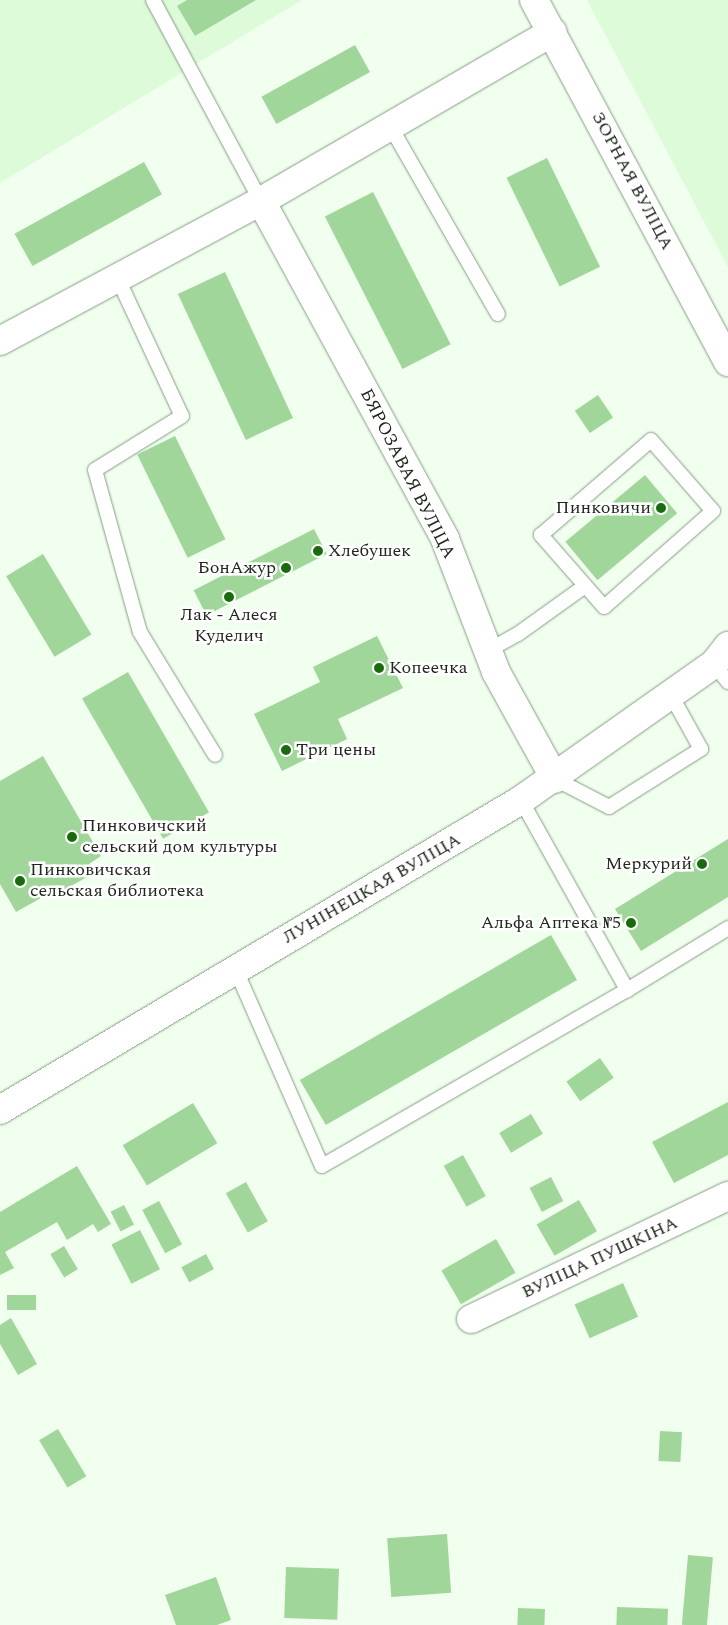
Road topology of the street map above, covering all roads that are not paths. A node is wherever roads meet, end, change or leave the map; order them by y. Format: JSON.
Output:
{"nodes":[{"id":1,"x":153,"y":0,"type":"edge"},
{"id":2,"x":534,"y":0,"type":"edge"},
{"id":3,"x":552,"y":32,"type":"junction"},
{"id":4,"x":389,"y":124,"type":"junction"},
{"id":5,"x":261,"y":201,"type":"junction"},
{"id":6,"x":118,"y":279,"type":"junction"},
{"id":7,"x":498,"y":314,"type":"dead end"},
{"id":8,"x":0,"y":341,"type":"edge"},
{"id":9,"x":728,"y":362,"type":"edge"},
{"id":10,"x":585,"y":586,"type":"junction"},
{"id":11,"x":487,"y":651,"type":"junction"},
{"id":12,"x":723,"y":664,"type":"edge"},
{"id":13,"x":670,"y":695,"type":"junction"},
{"id":14,"x":215,"y":755,"type":"dead end"},
{"id":15,"x":555,"y":779,"type":"junction"},
{"id":16,"x":521,"y":800,"type":"junction"},
{"id":17,"x":728,"y":928,"type":"edge"},
{"id":18,"x":235,"y":968,"type":"junction"},
{"id":19,"x":627,"y":990,"type":"junction"},
{"id":20,"x":0,"y":1110,"type":"edge"},
{"id":21,"x":728,"y":1196,"type":"edge"},
{"id":22,"x":470,"y":1319,"type":"dead end"}],
"edges":[{"from":1,"to":5,"type":"lane"},
{"from":2,"to":3,"type":"street","name":"ЗОРНАЯ ВУЛІЦА"},
{"from":3,"to":4,"type":"street"},
{"from":3,"to":9,"type":"street","name":"ЗОРНАЯ ВУЛІЦА"},
{"from":4,"to":5,"type":"street"},
{"from":4,"to":7,"type":"lane"},
{"from":5,"to":6,"type":"street"},
{"from":5,"to":11,"type":"street","name":"БЯРОЗАВАЯ ВУЛІЦА"},
{"from":6,"to":8,"type":"street"},
{"from":6,"to":14,"type":"lane"},
{"from":10,"to":10,"type":"lane"},
{"from":10,"to":11,"type":"lane"},
{"from":11,"to":15,"type":"street","name":"БЯРОЗАВАЯ ВУЛІЦА"},
{"from":12,"to":13,"type":"street","name":"ЛУНІНЕЦКАЯ ВУЛІЦА"},
{"from":13,"to":15,"type":"street","name":"ЛУНІНЕЦКАЯ ВУЛІЦА"},
{"from":13,"to":15,"type":"lane"},
{"from":15,"to":16,"type":"street","name":"ЛУНІНЕЦКАЯ ВУЛІЦА"},
{"from":16,"to":18,"type":"street","name":"ЛУНІНЕЦКАЯ ВУЛІЦА"},
{"from":16,"to":19,"type":"lane"},
{"from":17,"to":19,"type":"lane"},
{"from":18,"to":19,"type":"lane"},
{"from":18,"to":20,"type":"street","name":"ЛУНІНЕЦКАЯ ВУЛІЦА"},
{"from":21,"to":22,"type":"street","name":"ВУЛІЦА ПУШКІНА"}]}
